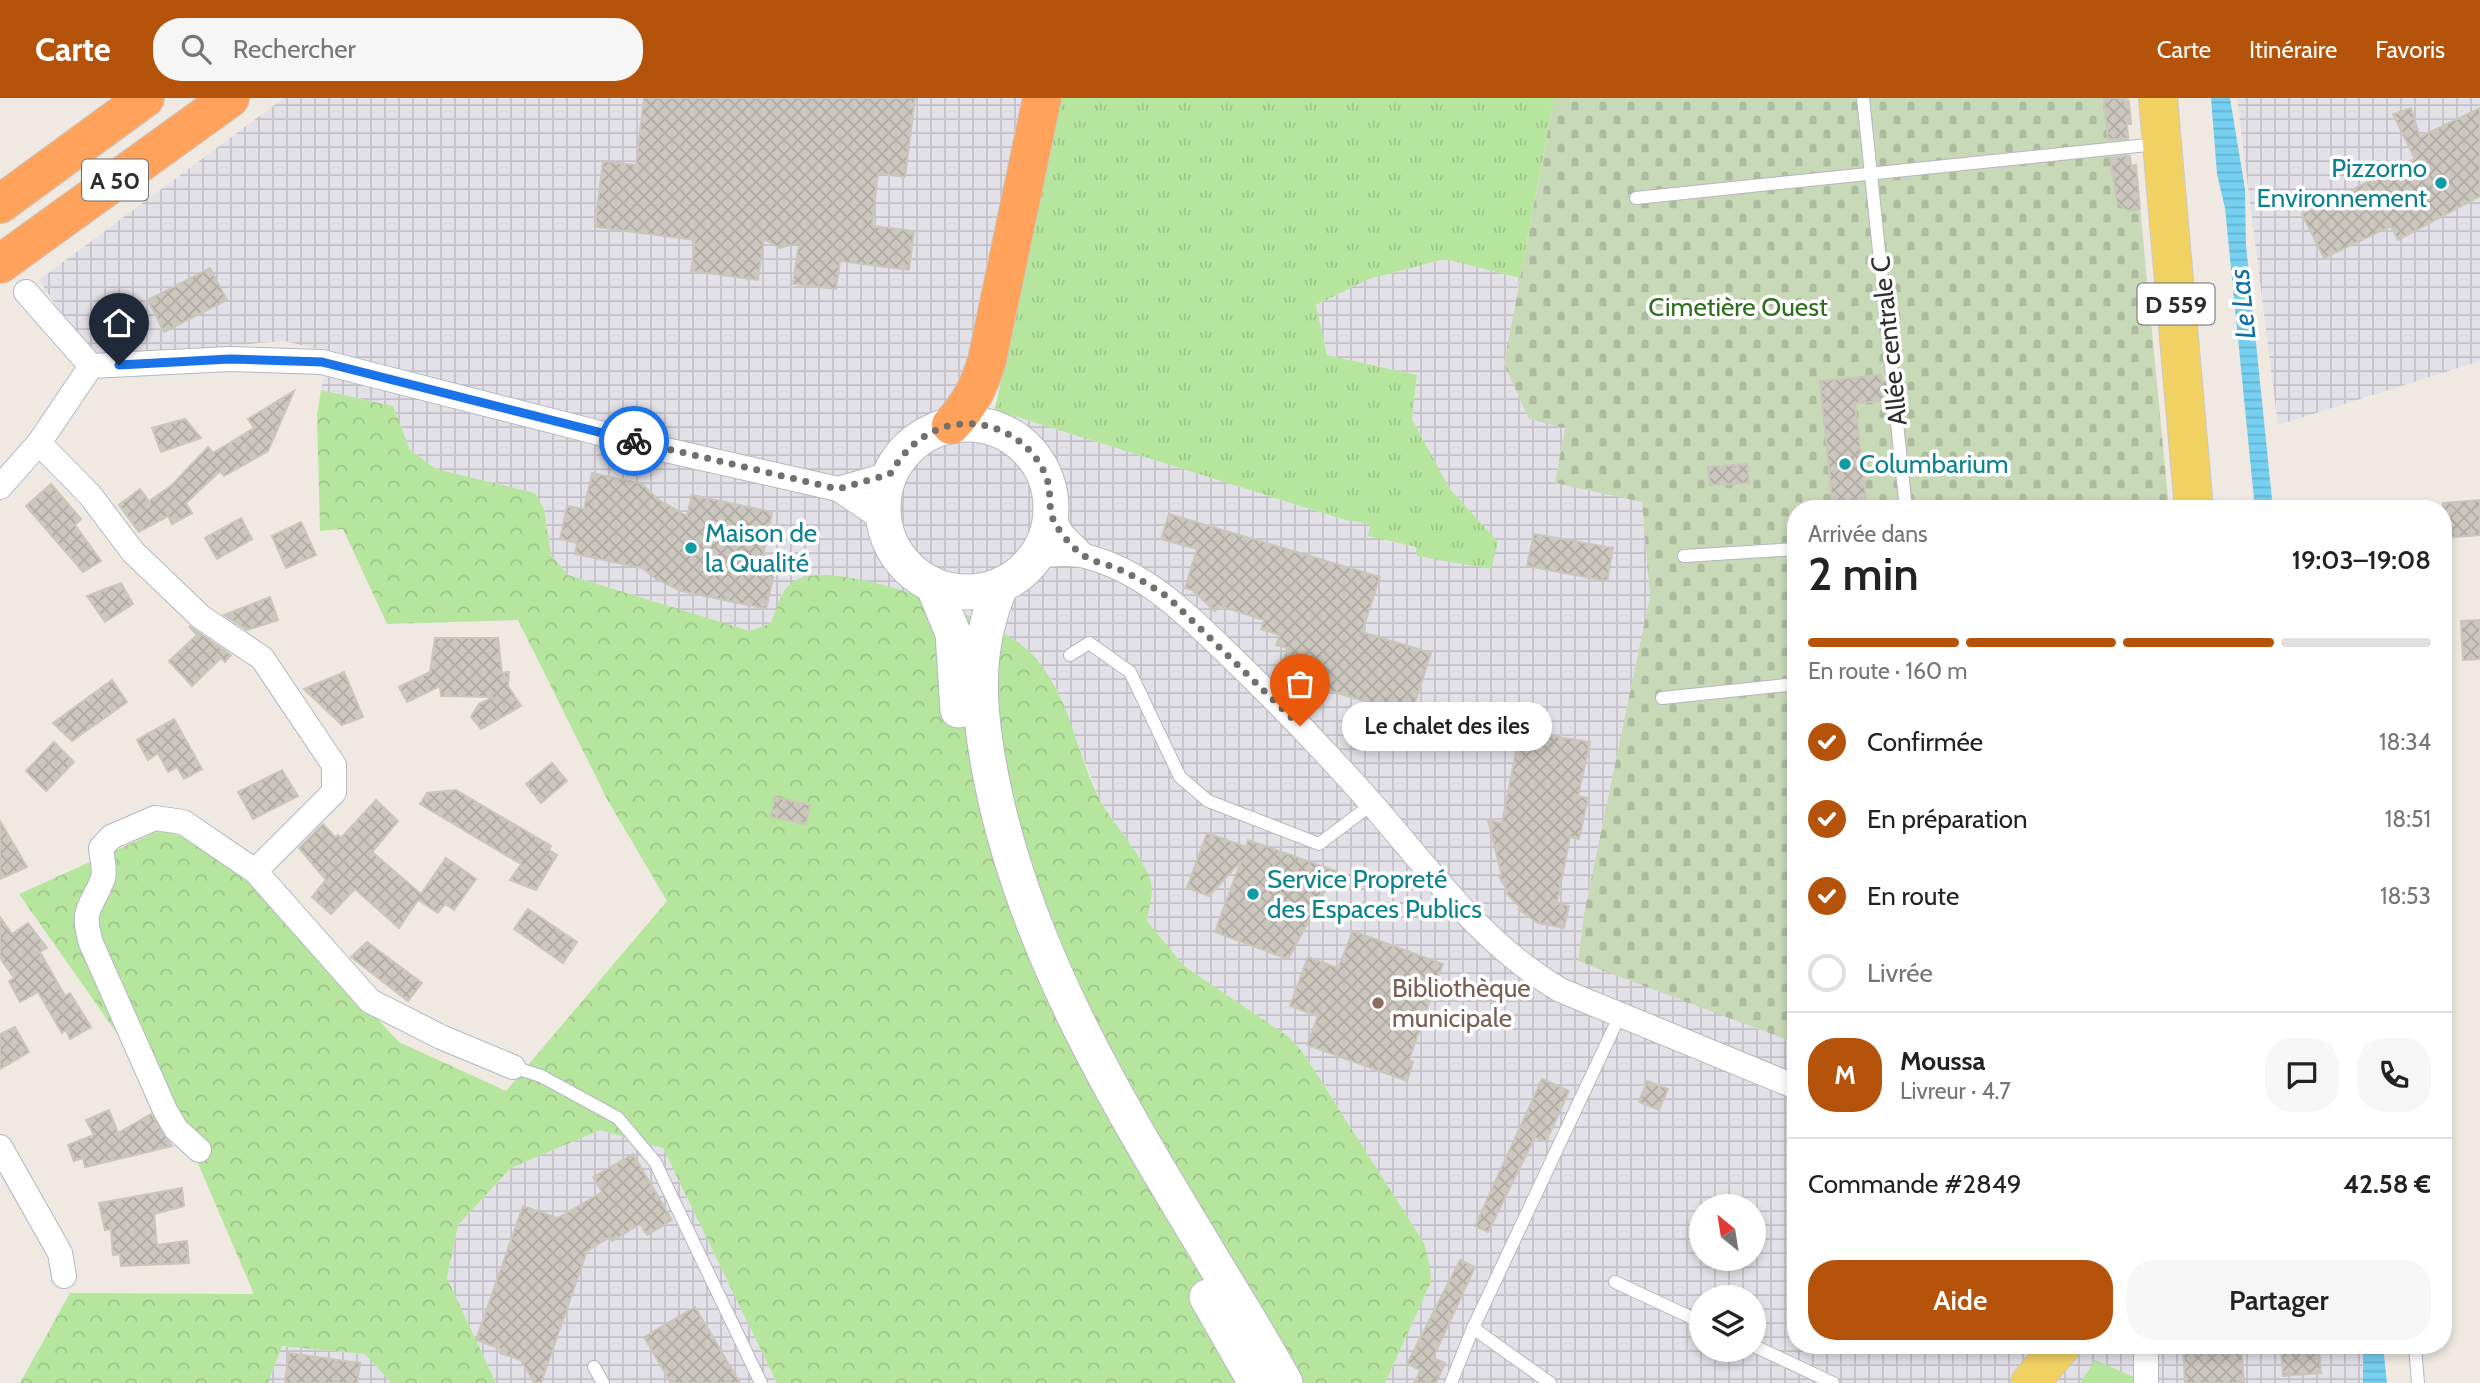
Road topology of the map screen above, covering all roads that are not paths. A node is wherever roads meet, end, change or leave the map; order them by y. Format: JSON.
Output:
{"nodes":[{"id":1,"x":145,"y":98,"type":"edge"},
{"id":2,"x":230,"y":98,"type":"edge"},
{"id":3,"x":1042,"y":98,"type":"edge"},
{"id":4,"x":1863,"y":98,"type":"edge"},
{"id":5,"x":2158,"y":98,"type":"edge"},
{"id":6,"x":2161,"y":144,"type":"junction"},
{"id":7,"x":1871,"y":173,"type":"junction"},
{"id":8,"x":1636,"y":198,"type":"dead end"},
{"id":9,"x":0,"y":204,"type":"edge"},
{"id":10,"x":0,"y":264,"type":"edge"},
{"id":11,"x":26,"y":292,"type":"dead end"},
{"id":12,"x":91,"y":366,"type":"junction"},
{"id":13,"x":951,"y":425,"type":"junction"},
{"id":14,"x":38,"y":443,"type":"junction"},
{"id":15,"x":890,"y":474,"type":"junction"},
{"id":16,"x":0,"y":487,"type":"edge"},
{"id":17,"x":838,"y":489,"type":"junction"},
{"id":18,"x":1905,"y":500,"type":"edge"},
{"id":19,"x":2193,"y":500,"type":"edge"},
{"id":20,"x":1051,"y":515,"type":"junction"},
{"id":21,"x":884,"y":520,"type":"junction"},
{"id":22,"x":1787,"y":549,"type":"edge"},
{"id":23,"x":1037,"y":555,"type":"junction"},
{"id":24,"x":1083,"y":555,"type":"junction"},
{"id":25,"x":1684,"y":556,"type":"dead end"},
{"id":26,"x":933,"y":584,"type":"junction"},
{"id":27,"x":1001,"y":585,"type":"junction"},
{"id":28,"x":1070,"y":655,"type":"dead end"},
{"id":29,"x":1787,"y":685,"type":"edge"},
{"id":30,"x":1662,"y":698,"type":"dead end"},
{"id":31,"x":1372,"y":804,"type":"junction"},
{"id":32,"x":255,"y":871,"type":"junction"},
{"id":33,"x":1620,"y":1015,"type":"junction"},
{"id":34,"x":513,"y":1067,"type":"joint"},
{"id":35,"x":1787,"y":1083,"type":"edge"},
{"id":36,"x":0,"y":1147,"type":"edge"},
{"id":37,"x":198,"y":1150,"type":"dead end"},
{"id":38,"x":64,"y":1276,"type":"dead end"},
{"id":39,"x":1615,"y":1282,"type":"dead end"},
{"id":40,"x":1689,"y":1316,"type":"edge"},
{"id":41,"x":1474,"y":1328,"type":"junction"},
{"id":42,"x":1766,"y":1352,"type":"edge"},
{"id":43,"x":2032,"y":1354,"type":"edge"},
{"id":44,"x":2054,"y":1354,"type":"edge"},
{"id":45,"x":2146,"y":1354,"type":"edge"},
{"id":46,"x":2416,"y":1354,"type":"edge"},
{"id":47,"x":594,"y":1367,"type":"dead end"},
{"id":48,"x":603,"y":1383,"type":"edge"},
{"id":49,"x":761,"y":1383,"type":"edge"},
{"id":50,"x":1256,"y":1383,"type":"edge"},
{"id":51,"x":1285,"y":1383,"type":"edge"},
{"id":52,"x":1451,"y":1383,"type":"edge"},
{"id":53,"x":1550,"y":1383,"type":"edge"},
{"id":54,"x":1833,"y":1383,"type":"edge"},
{"id":55,"x":2019,"y":1383,"type":"edge"},
{"id":56,"x":2030,"y":1383,"type":"edge"},
{"id":57,"x":2146,"y":1383,"type":"edge"},
{"id":58,"x":2418,"y":1383,"type":"edge"}],
"edges":[{"from":1,"to":9,"type":"highway","number":"A 50"},
{"from":2,"to":10,"type":"highway","number":"A 50"},
{"from":3,"to":13,"type":"highway"},
{"from":4,"to":7,"type":"lane","name":"Allée centrale C"},
{"from":5,"to":6,"type":"main road","number":"D 559"},
{"from":6,"to":7,"type":"lane"},
{"from":6,"to":19,"type":"main road","number":"D 559"},
{"from":7,"to":8,"type":"lane"},
{"from":7,"to":18,"type":"lane","name":"Allée centrale C"},
{"from":11,"to":12,"type":"street"},
{"from":12,"to":14,"type":"street"},
{"from":12,"to":17,"type":"street"},
{"from":13,"to":15,"type":"main road"},
{"from":13,"to":20,"type":"main road"},
{"from":14,"to":16,"type":"street"},
{"from":14,"to":32,"type":"street"},
{"from":15,"to":17,"type":"street"},
{"from":15,"to":21,"type":"main road"},
{"from":17,"to":21,"type":"street"},
{"from":20,"to":23,"type":"main road"},
{"from":20,"to":24,"type":"street"},
{"from":21,"to":26,"type":"main road"},
{"from":22,"to":25,"type":"lane"},
{"from":23,"to":24,"type":"street"},
{"from":23,"to":27,"type":"main road"},
{"from":24,"to":31,"type":"street"},
{"from":26,"to":27,"type":"main road"},
{"from":26,"to":50,"type":"main road"},
{"from":27,"to":51,"type":"main road"},
{"from":28,"to":31,"type":"lane"},
{"from":29,"to":30,"type":"lane"},
{"from":31,"to":33,"type":"street"},
{"from":32,"to":34,"type":"street"},
{"from":32,"to":37,"type":"street"},
{"from":33,"to":35,"type":"street"},
{"from":33,"to":41,"type":"lane"},
{"from":34,"to":49,"type":"lane"},
{"from":36,"to":38,"type":"street"},
{"from":39,"to":40,"type":"lane"},
{"from":41,"to":52,"type":"lane"},
{"from":41,"to":53,"type":"lane"},
{"from":42,"to":54,"type":"lane"},
{"from":43,"to":55,"type":"main road"},
{"from":44,"to":56,"type":"main road"},
{"from":45,"to":57,"type":"street"},
{"from":46,"to":58,"type":"lane"},
{"from":47,"to":48,"type":"lane"}]}
